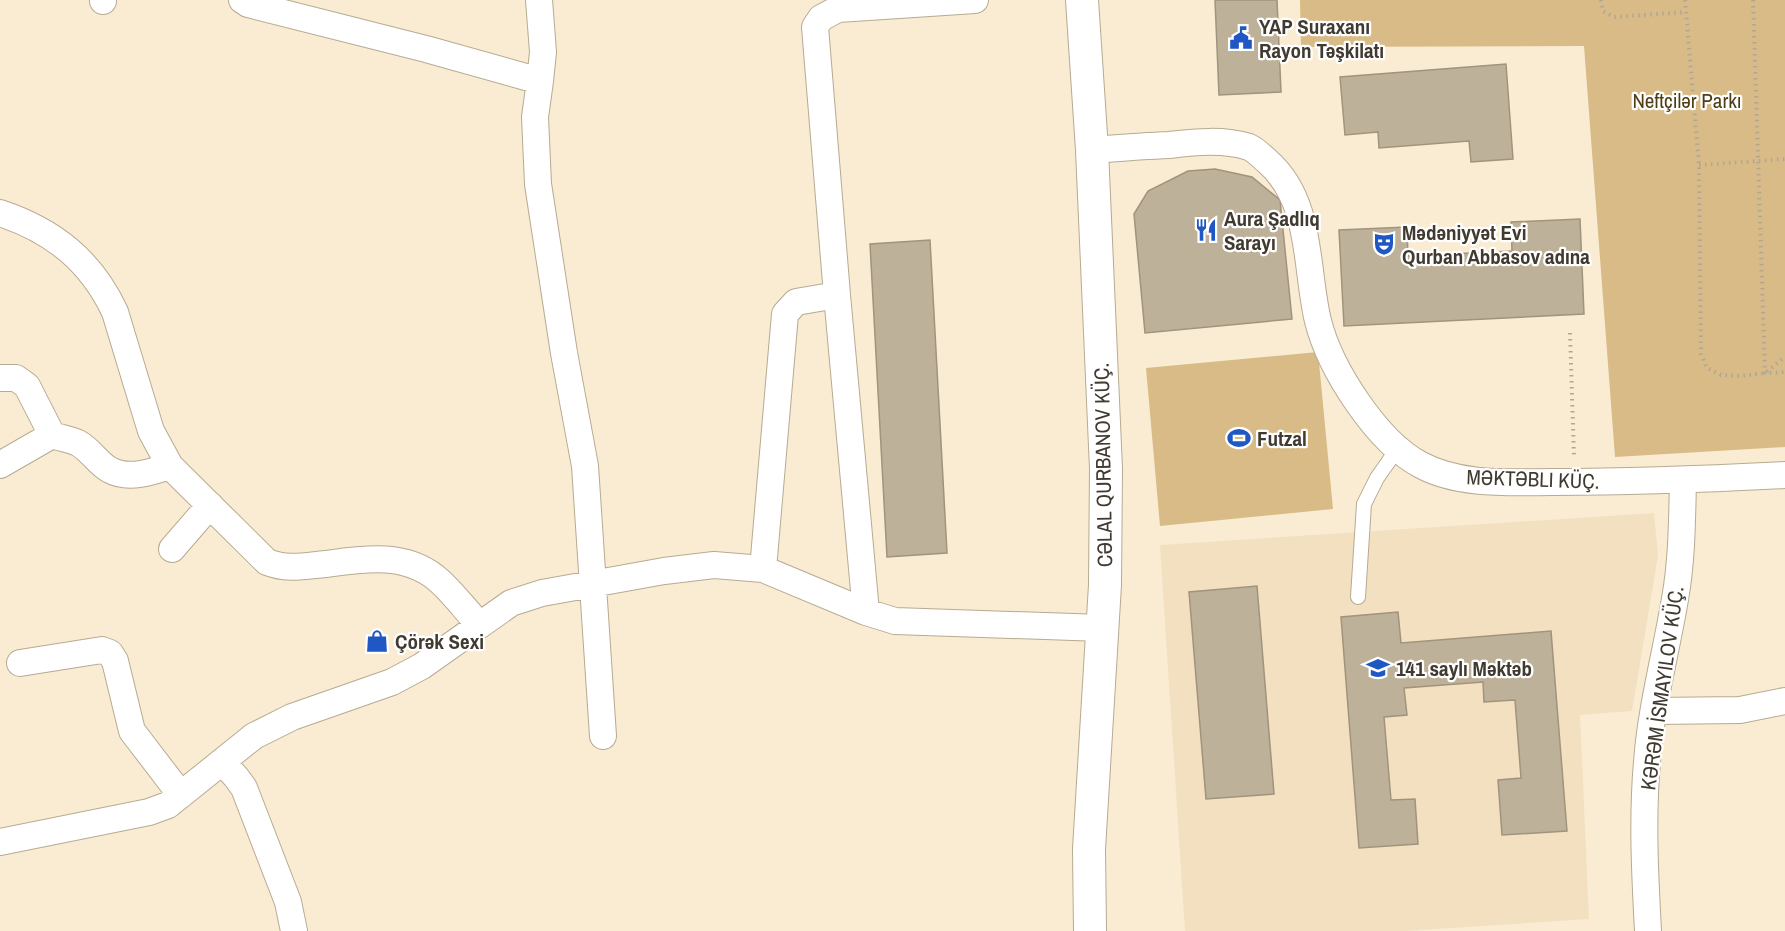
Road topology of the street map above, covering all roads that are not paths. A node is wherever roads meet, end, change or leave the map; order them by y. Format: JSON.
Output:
{"nodes":[{"id":1,"x":242,"y":0,"type":"edge"},
{"id":2,"x":539,"y":0,"type":"edge"},
{"id":3,"x":975,"y":0,"type":"edge"},
{"id":4,"x":1082,"y":0,"type":"edge"},
{"id":5,"x":540,"y":81,"type":"junction"},
{"id":6,"x":1092,"y":150,"type":"junction"},
{"id":7,"x":0,"y":213,"type":"edge"},
{"id":8,"x":837,"y":296,"type":"junction"},
{"id":9,"x":0,"y":378,"type":"edge"},
{"id":10,"x":52,"y":435,"type":"junction"},
{"id":11,"x":1398,"y":448,"type":"junction"},
{"id":12,"x":0,"y":465,"type":"edge"},
{"id":13,"x":170,"y":466,"type":"junction"},
{"id":14,"x":1785,"y":475,"type":"edge"},
{"id":15,"x":1683,"y":481,"type":"junction"},
{"id":16,"x":210,"y":505,"type":"junction"},
{"id":17,"x":172,"y":549,"type":"dead end"},
{"id":18,"x":763,"y":569,"type":"junction"},
{"id":19,"x":592,"y":585,"type":"junction"},
{"id":20,"x":1358,"y":597,"type":"dead end"},
{"id":21,"x":866,"y":612,"type":"junction"},
{"id":22,"x":480,"y":625,"type":"junction"},
{"id":23,"x":1102,"y":628,"type":"junction"},
{"id":24,"x":20,"y":663,"type":"dead end"},
{"id":25,"x":1785,"y":701,"type":"edge"},
{"id":26,"x":1654,"y":711,"type":"junction"},
{"id":27,"x":603,"y":736,"type":"dead end"},
{"id":28,"x":222,"y":762,"type":"junction"},
{"id":29,"x":181,"y":795,"type":"junction"},
{"id":30,"x":0,"y":842,"type":"edge"},
{"id":31,"x":294,"y":931,"type":"edge"},
{"id":32,"x":1090,"y":931,"type":"edge"},
{"id":33,"x":1648,"y":931,"type":"edge"}],
"edges":[{"from":1,"to":5,"type":"street"},
{"from":2,"to":5,"type":"street"},
{"from":3,"to":8,"type":"street"},
{"from":4,"to":6,"type":"street","name":"CƏLAL QURBANOV KÜÇ."},
{"from":5,"to":19,"type":"street"},
{"from":6,"to":11,"type":"street","name":"MƏKTƏBLI KÜÇ."},
{"from":6,"to":23,"type":"street","name":"CƏLAL QURBANOV KÜÇ."},
{"from":7,"to":13,"type":"street"},
{"from":8,"to":18,"type":"street"},
{"from":8,"to":21,"type":"street"},
{"from":9,"to":10,"type":"street"},
{"from":10,"to":12,"type":"street"},
{"from":10,"to":13,"type":"street"},
{"from":11,"to":15,"type":"street","name":"MƏKTƏBLI KÜÇ."},
{"from":11,"to":20,"type":"lane"},
{"from":13,"to":16,"type":"street"},
{"from":14,"to":15,"type":"street","name":"MƏKTƏBLI KÜÇ."},
{"from":15,"to":26,"type":"street"},
{"from":16,"to":17,"type":"street"},
{"from":16,"to":22,"type":"street"},
{"from":18,"to":19,"type":"street"},
{"from":18,"to":21,"type":"street"},
{"from":19,"to":22,"type":"street"},
{"from":19,"to":27,"type":"street"},
{"from":21,"to":23,"type":"street"},
{"from":22,"to":28,"type":"street"},
{"from":23,"to":32,"type":"street","name":"CƏLAL QURBANOV KÜÇ."},
{"from":24,"to":29,"type":"street"},
{"from":25,"to":26,"type":"street"},
{"from":26,"to":33,"type":"street"},
{"from":28,"to":29,"type":"street"},
{"from":28,"to":31,"type":"street"},
{"from":29,"to":30,"type":"street"}]}
